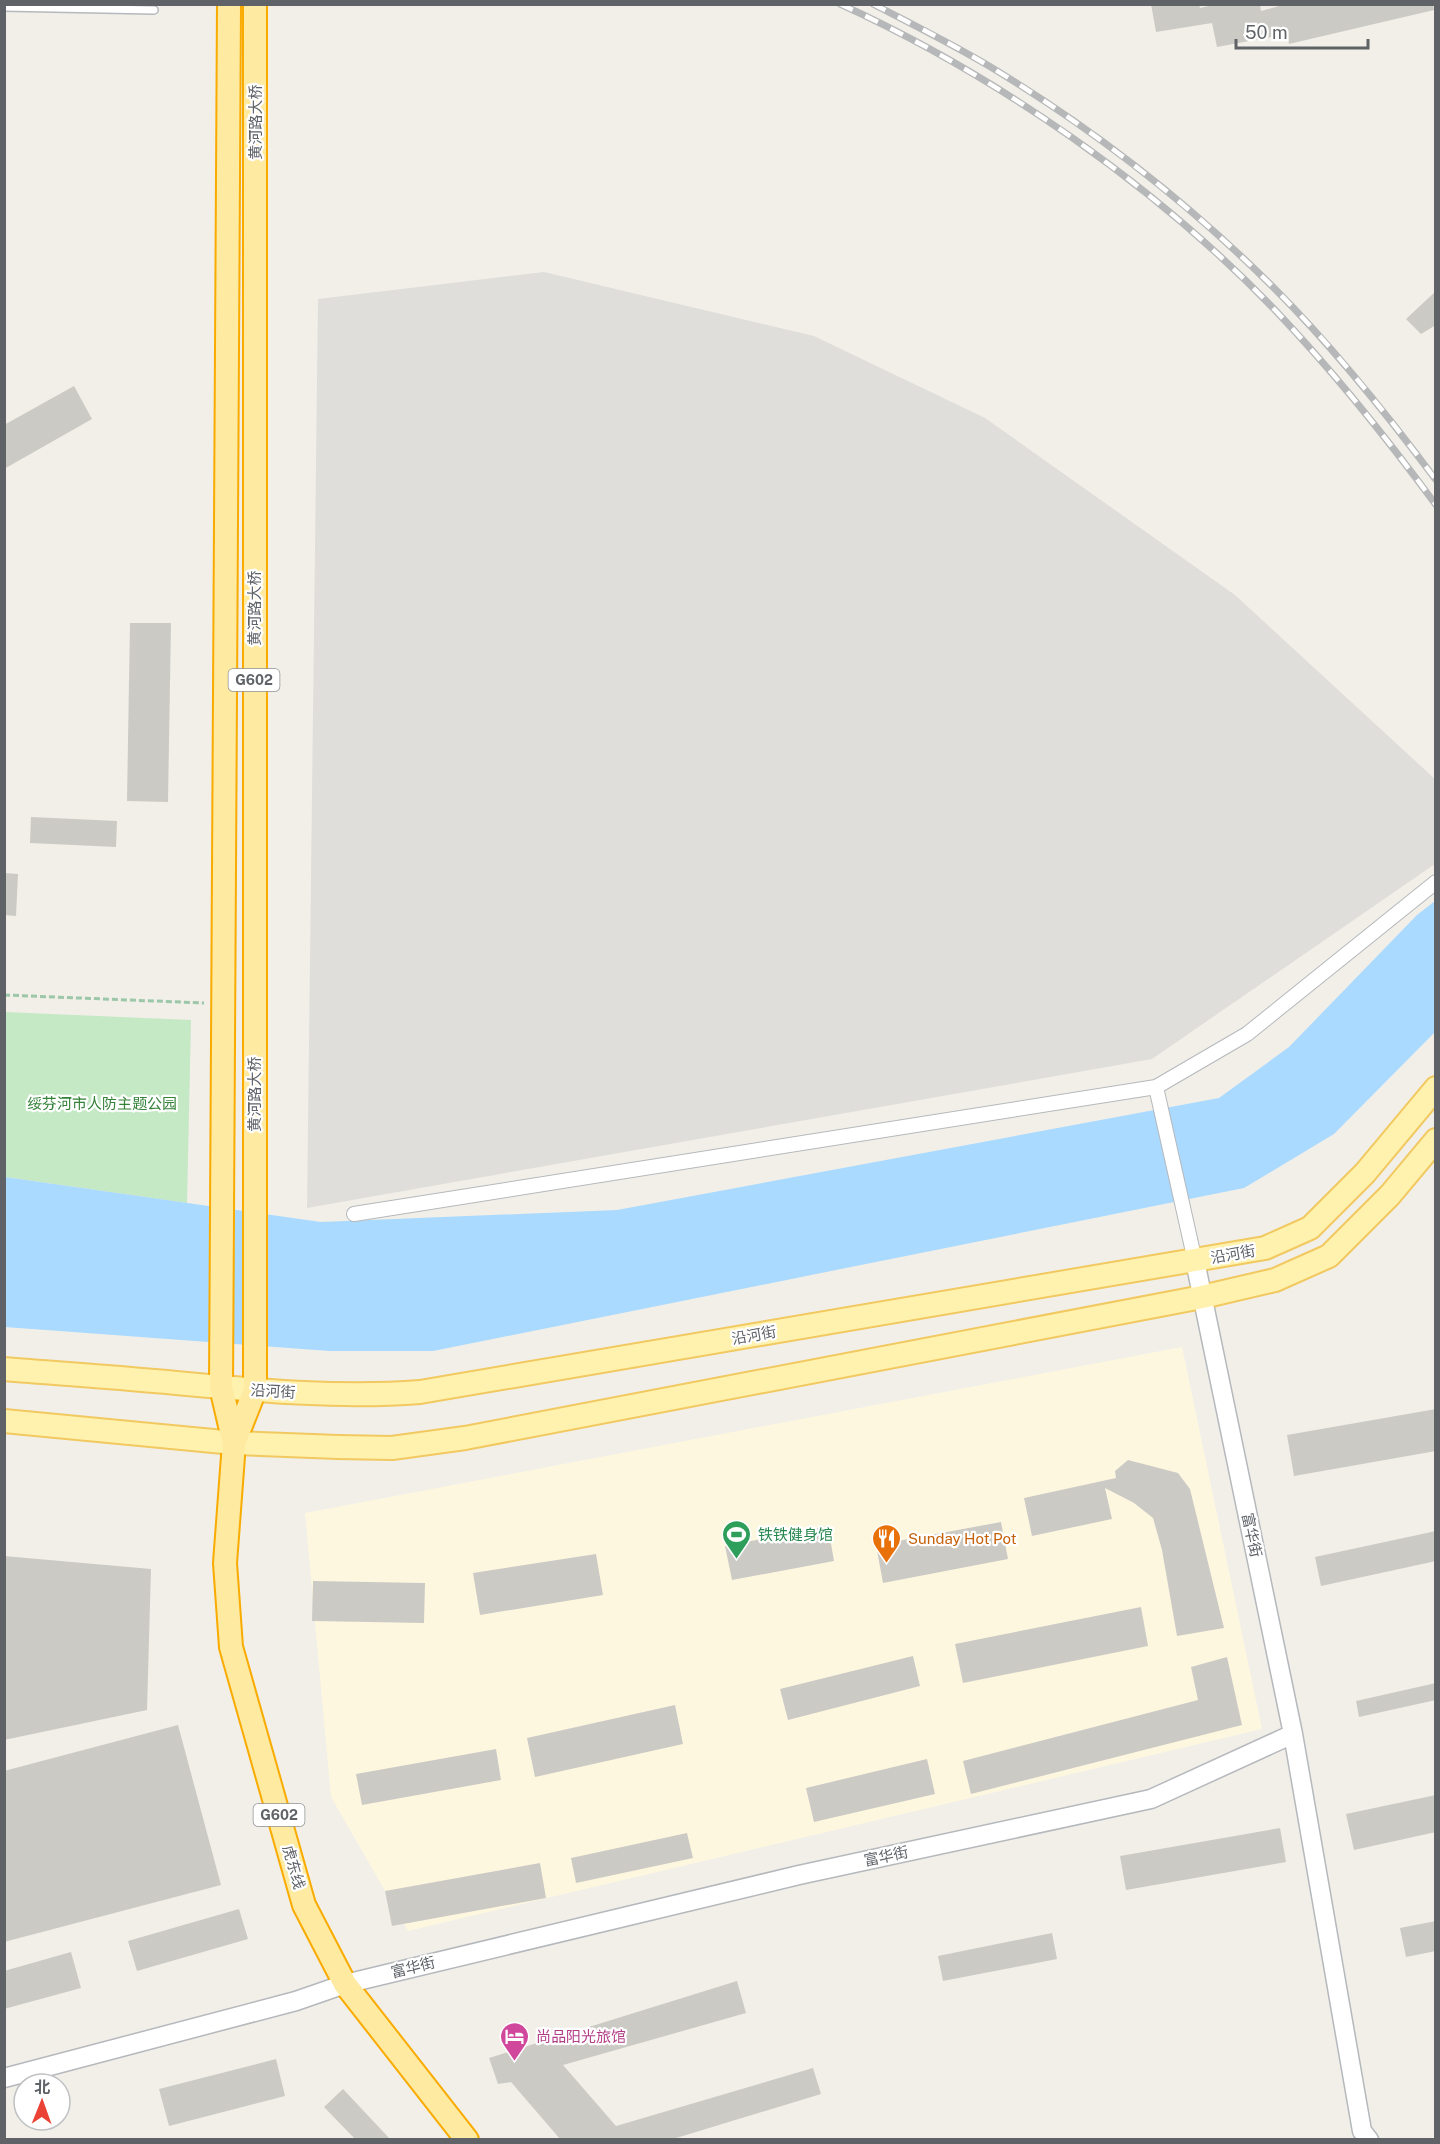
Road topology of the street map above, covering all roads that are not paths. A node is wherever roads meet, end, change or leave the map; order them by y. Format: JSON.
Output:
{"nodes":[{"id":1,"x":229,"y":4,"type":"edge"},
{"id":2,"x":255,"y":4,"type":"edge"},
{"id":3,"x":4,"y":7,"type":"edge"},
{"id":4,"x":154,"y":10,"type":"dead end"},
{"id":5,"x":1436,"y":882,"type":"edge"},
{"id":6,"x":1156,"y":1087,"type":"junction"},
{"id":7,"x":1436,"y":1088,"type":"edge"},
{"id":8,"x":1436,"y":1140,"type":"edge"},
{"id":9,"x":354,"y":1214,"type":"dead end"},
{"id":10,"x":1195,"y":1261,"type":"junction"},
{"id":11,"x":1202,"y":1296,"type":"junction"},
{"id":12,"x":4,"y":1369,"type":"edge"},
{"id":13,"x":221,"y":1387,"type":"junction"},
{"id":14,"x":255,"y":1390,"type":"junction"},
{"id":15,"x":4,"y":1421,"type":"edge"},
{"id":16,"x":234,"y":1443,"type":"junction"},
{"id":17,"x":1293,"y":1734,"type":"junction"},
{"id":18,"x":345,"y":1984,"type":"junction"},
{"id":19,"x":4,"y":2078,"type":"edge"},
{"id":20,"x":467,"y":2139,"type":"edge"},
{"id":21,"x":1369,"y":2139,"type":"edge"}],
"edges":[{"from":1,"to":13,"type":"highway","name":"黄河路大桥","number":"G602"},
{"from":2,"to":14,"type":"highway","name":"黄河路大桥","number":"G602"},
{"from":3,"to":4,"type":"lane"},
{"from":5,"to":6,"type":"street"},
{"from":6,"to":9,"type":"street"},
{"from":6,"to":10,"type":"street"},
{"from":7,"to":10,"type":"main road","name":"沿河街"},
{"from":8,"to":11,"type":"main road"},
{"from":10,"to":11,"type":"street","name":"富华街"},
{"from":10,"to":14,"type":"main road","name":"沿河街"},
{"from":11,"to":16,"type":"main road"},
{"from":11,"to":17,"type":"street","name":"富华街"},
{"from":12,"to":13,"type":"main road","name":"沿河街"},
{"from":13,"to":14,"type":"main road","name":"沿河街"},
{"from":13,"to":16,"type":"highway","number":"G602"},
{"from":14,"to":16,"type":"highway","number":"G602"},
{"from":15,"to":16,"type":"main road"},
{"from":16,"to":18,"type":"highway","name":"虎东线","number":"G602"},
{"from":17,"to":18,"type":"street","name":"富华街"},
{"from":17,"to":21,"type":"street"},
{"from":18,"to":19,"type":"street","name":"富华街"},
{"from":18,"to":20,"type":"highway","name":"虎东线","number":"G602"}]}
